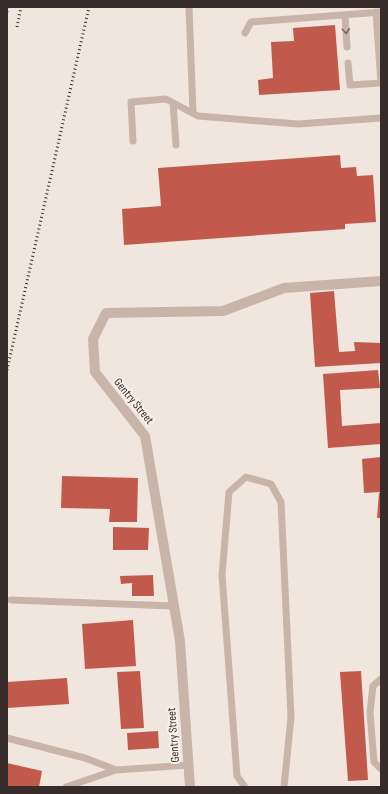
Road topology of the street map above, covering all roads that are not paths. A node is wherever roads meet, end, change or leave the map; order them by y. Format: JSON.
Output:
{"nodes":[{"id":1,"x":189,"y":7,"type":"edge"},
{"id":2,"x":379,"y":12,"type":"edge"},
{"id":3,"x":345,"y":15,"type":"junction"},
{"id":4,"x":245,"y":33,"type":"dead end"},
{"id":5,"x":347,"y":47,"type":"dead end"},
{"id":6,"x":348,"y":63,"type":"dead end"},
{"id":7,"x":381,"y":83,"type":"edge"},
{"id":8,"x":173,"y":103,"type":"junction"},
{"id":9,"x":193,"y":113,"type":"junction"},
{"id":10,"x":381,"y":118,"type":"edge"},
{"id":11,"x":133,"y":141,"type":"dead end"},
{"id":12,"x":176,"y":145,"type":"dead end"},
{"id":13,"x":381,"y":281,"type":"edge"},
{"id":14,"x":11,"y":600,"type":"dead end"},
{"id":15,"x":174,"y":606,"type":"junction"},
{"id":16,"x":381,"y":679,"type":"edge"},
{"id":17,"x":7,"y":738,"type":"edge"},
{"id":18,"x":188,"y":764,"type":"junction"},
{"id":19,"x":381,"y":769,"type":"edge"},
{"id":20,"x":116,"y":770,"type":"junction"},
{"id":21,"x":66,"y":787,"type":"edge"},
{"id":22,"x":190,"y":787,"type":"edge"},
{"id":23,"x":245,"y":787,"type":"edge"},
{"id":24,"x":284,"y":787,"type":"edge"}],
"edges":[{"from":1,"to":9,"type":"lane"},
{"from":2,"to":3,"type":"lane"},
{"from":2,"to":7,"type":"lane"},
{"from":3,"to":4,"type":"lane"},
{"from":3,"to":5,"type":"lane","one_way":true},
{"from":6,"to":7,"type":"lane"},
{"from":8,"to":9,"type":"lane"},
{"from":8,"to":11,"type":"lane"},
{"from":8,"to":12,"type":"lane"},
{"from":9,"to":10,"type":"lane"},
{"from":13,"to":15,"type":"street","name":"Gentry Street"},
{"from":14,"to":15,"type":"lane"},
{"from":15,"to":18,"type":"street","name":"Gentry Street"},
{"from":16,"to":19,"type":"lane"},
{"from":17,"to":20,"type":"lane"},
{"from":18,"to":20,"type":"lane"},
{"from":18,"to":22,"type":"street","name":"Gentry Street"},
{"from":20,"to":21,"type":"lane"},
{"from":23,"to":24,"type":"lane"}]}
